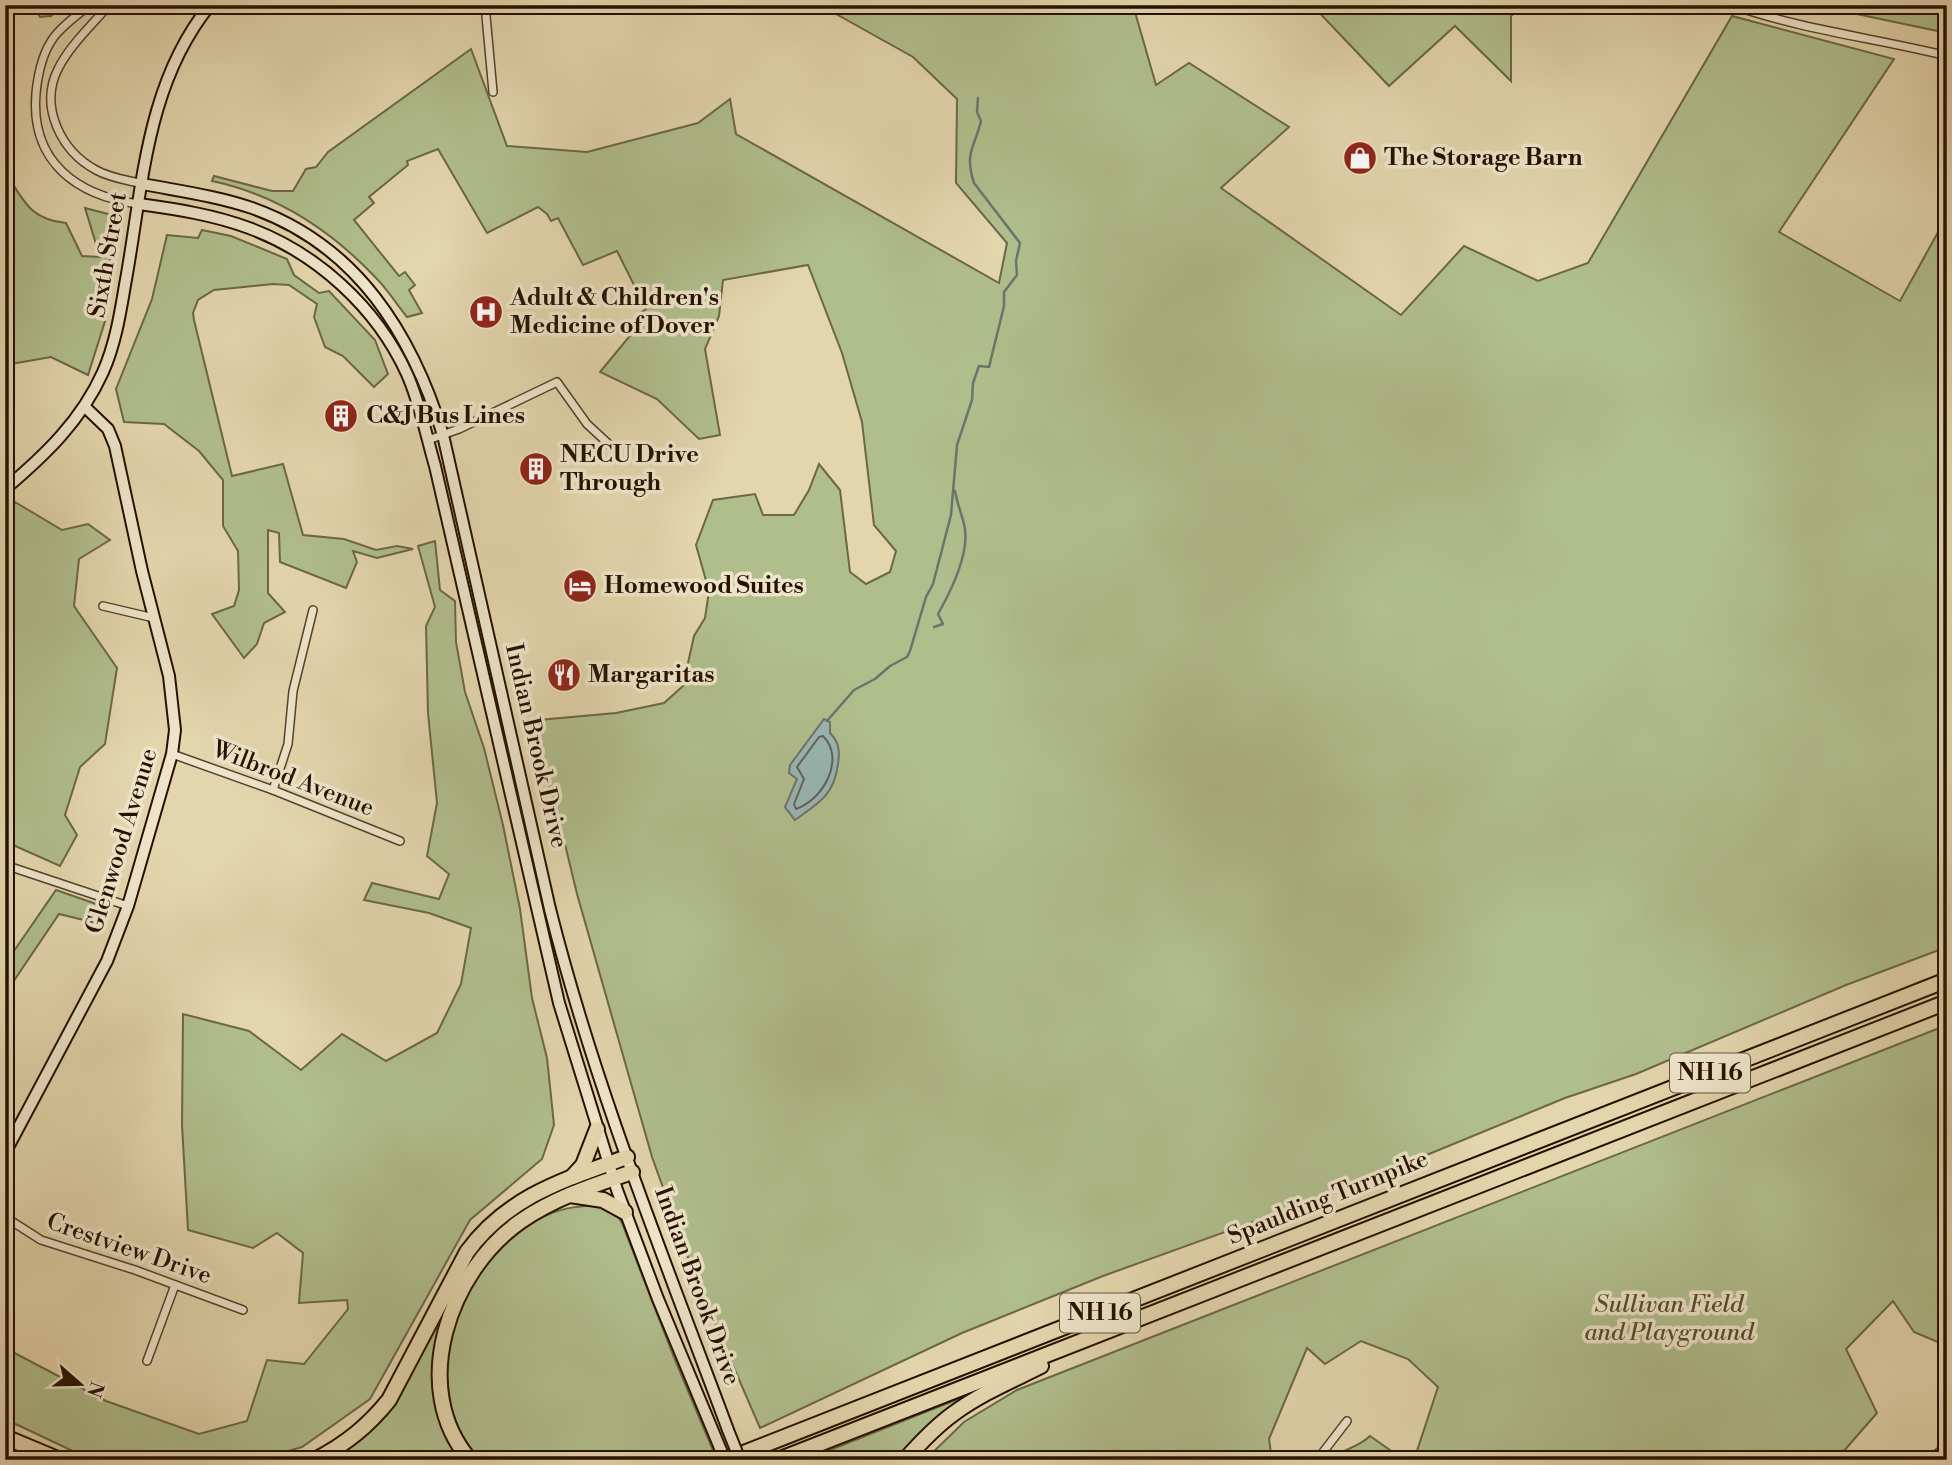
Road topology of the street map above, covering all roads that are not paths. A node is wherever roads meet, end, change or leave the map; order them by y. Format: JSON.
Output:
{"nodes":[{"id":1,"x":90,"y":5,"type":"edge"},
{"id":2,"x":109,"y":5,"type":"edge"},
{"id":3,"x":210,"y":5,"type":"edge"},
{"id":4,"x":485,"y":5,"type":"edge"},
{"id":5,"x":1732,"y":5,"type":"edge"},
{"id":6,"x":1947,"y":56,"type":"edge"},
{"id":7,"x":493,"y":92,"type":"dead end"},
{"id":8,"x":143,"y":184,"type":"junction"},
{"id":9,"x":139,"y":204,"type":"junction"},
{"id":10,"x":85,"y":407,"type":"junction"},
{"id":11,"x":443,"y":435,"type":"junction"},
{"id":12,"x":428,"y":440,"type":"junction"},
{"id":13,"x":613,"y":448,"type":"dead end"},
{"id":14,"x":5,"y":489,"type":"edge"},
{"id":15,"x":103,"y":606,"type":"dead end"},
{"id":16,"x":313,"y":610,"type":"dead end"},
{"id":17,"x":154,"y":618,"type":"junction"},
{"id":18,"x":172,"y":754,"type":"junction"},
{"id":19,"x":273,"y":790,"type":"junction"},
{"id":20,"x":400,"y":841,"type":"dead end"},
{"id":21,"x":5,"y":865,"type":"edge"},
{"id":22,"x":128,"y":906,"type":"junction"},
{"id":23,"x":1947,"y":980,"type":"edge"},
{"id":24,"x":1947,"y":1002,"type":"edge"},
{"id":25,"x":597,"y":1129,"type":"junction"},
{"id":26,"x":5,"y":1153,"type":"edge"},
{"id":27,"x":627,"y":1157,"type":"junction"},
{"id":28,"x":608,"y":1164,"type":"junction"},
{"id":29,"x":632,"y":1172,"type":"junction"},
{"id":30,"x":571,"y":1178,"type":"junction"},
{"id":31,"x":613,"y":1179,"type":"junction"},
{"id":32,"x":569,"y":1195,"type":"junction"},
{"id":33,"x":625,"y":1212,"type":"junction"},
{"id":34,"x":5,"y":1217,"type":"edge"},
{"id":35,"x":175,"y":1285,"type":"junction"},
{"id":36,"x":243,"y":1310,"type":"dead end"},
{"id":37,"x":1076,"y":1344,"type":"junction"},
{"id":38,"x":147,"y":1361,"type":"dead end"},
{"id":39,"x":1348,"y":1421,"type":"dead end"},
{"id":40,"x":5,"y":1437,"type":"edge"},
{"id":41,"x":1947,"y":1445,"type":"edge"},
{"id":42,"x":5,"y":1446,"type":"edge"},
{"id":43,"x":34,"y":1460,"type":"edge"},
{"id":44,"x":60,"y":1460,"type":"edge"},
{"id":45,"x":315,"y":1460,"type":"edge"},
{"id":46,"x":470,"y":1460,"type":"edge"},
{"id":47,"x":725,"y":1460,"type":"edge"},
{"id":48,"x":740,"y":1460,"type":"edge"},
{"id":49,"x":778,"y":1460,"type":"edge"},
{"id":50,"x":905,"y":1460,"type":"edge"},
{"id":51,"x":1317,"y":1460,"type":"edge"},
{"id":52,"x":1930,"y":1460,"type":"edge"}],
"edges":[{"from":1,"to":9,"type":"street"},
{"from":2,"to":8,"type":"street"},
{"from":3,"to":8,"type":"main road","name":"Sixth Street"},
{"from":4,"to":7,"type":"street"},
{"from":5,"to":6,"type":"street"},
{"from":8,"to":9,"type":"main road","name":"Sixth Street"},
{"from":8,"to":11,"type":"main road","name":"Indian Brook Drive"},
{"from":9,"to":10,"type":"main road","name":"Sixth Street"},
{"from":9,"to":12,"type":"main road","name":"Indian Brook Drive"},
{"from":10,"to":14,"type":"main road","name":"Sixth Street"},
{"from":10,"to":17,"type":"main road","name":"Glenwood Avenue"},
{"from":11,"to":12,"type":"street"},
{"from":11,"to":13,"type":"street"},
{"from":11,"to":27,"type":"main road","name":"Indian Brook Drive"},
{"from":12,"to":25,"type":"main road","name":"Indian Brook Drive"},
{"from":15,"to":17,"type":"street"},
{"from":16,"to":19,"type":"street"},
{"from":17,"to":18,"type":"main road","name":"Glenwood Avenue"},
{"from":18,"to":19,"type":"street","name":"Wilbrod Avenue"},
{"from":18,"to":22,"type":"main road","name":"Glenwood Avenue"},
{"from":19,"to":20,"type":"street","name":"Wilbrod Avenue"},
{"from":21,"to":22,"type":"street"},
{"from":22,"to":26,"type":"main road","name":"Glenwood Avenue"},
{"from":23,"to":47,"type":"highway","name":"Spaulding Turnpike","number":"NH 16"},
{"from":24,"to":37,"type":"highway","name":"Spaulding Turnpike","number":"NH 16"},
{"from":25,"to":28,"type":"main road","name":"Indian Brook Drive"},
{"from":25,"to":30,"type":"highway"},
{"from":27,"to":28,"type":"highway"},
{"from":27,"to":29,"type":"main road","name":"Indian Brook Drive"},
{"from":28,"to":30,"type":"highway"},
{"from":28,"to":31,"type":"main road","name":"Indian Brook Drive"},
{"from":29,"to":31,"type":"highway"},
{"from":29,"to":48,"type":"main road","name":"Indian Brook Drive","bridge":true},
{"from":30,"to":45,"type":"highway"},
{"from":31,"to":32,"type":"highway"},
{"from":31,"to":33,"type":"main road","name":"Indian Brook Drive"},
{"from":32,"to":33,"type":"highway"},
{"from":32,"to":46,"type":"highway"},
{"from":33,"to":47,"type":"main road","name":"Indian Brook Drive"},
{"from":34,"to":35,"type":"street","name":"Crestview Drive"},
{"from":35,"to":36,"type":"street","name":"Crestview Drive"},
{"from":35,"to":38,"type":"street"},
{"from":37,"to":49,"type":"highway","name":"Spaulding Turnpike","number":"NH 16"},
{"from":37,"to":50,"type":"highway"},
{"from":39,"to":51,"type":"street"},
{"from":40,"to":44,"type":"highway"},
{"from":41,"to":52,"type":"street"},
{"from":42,"to":43,"type":"highway"}]}
